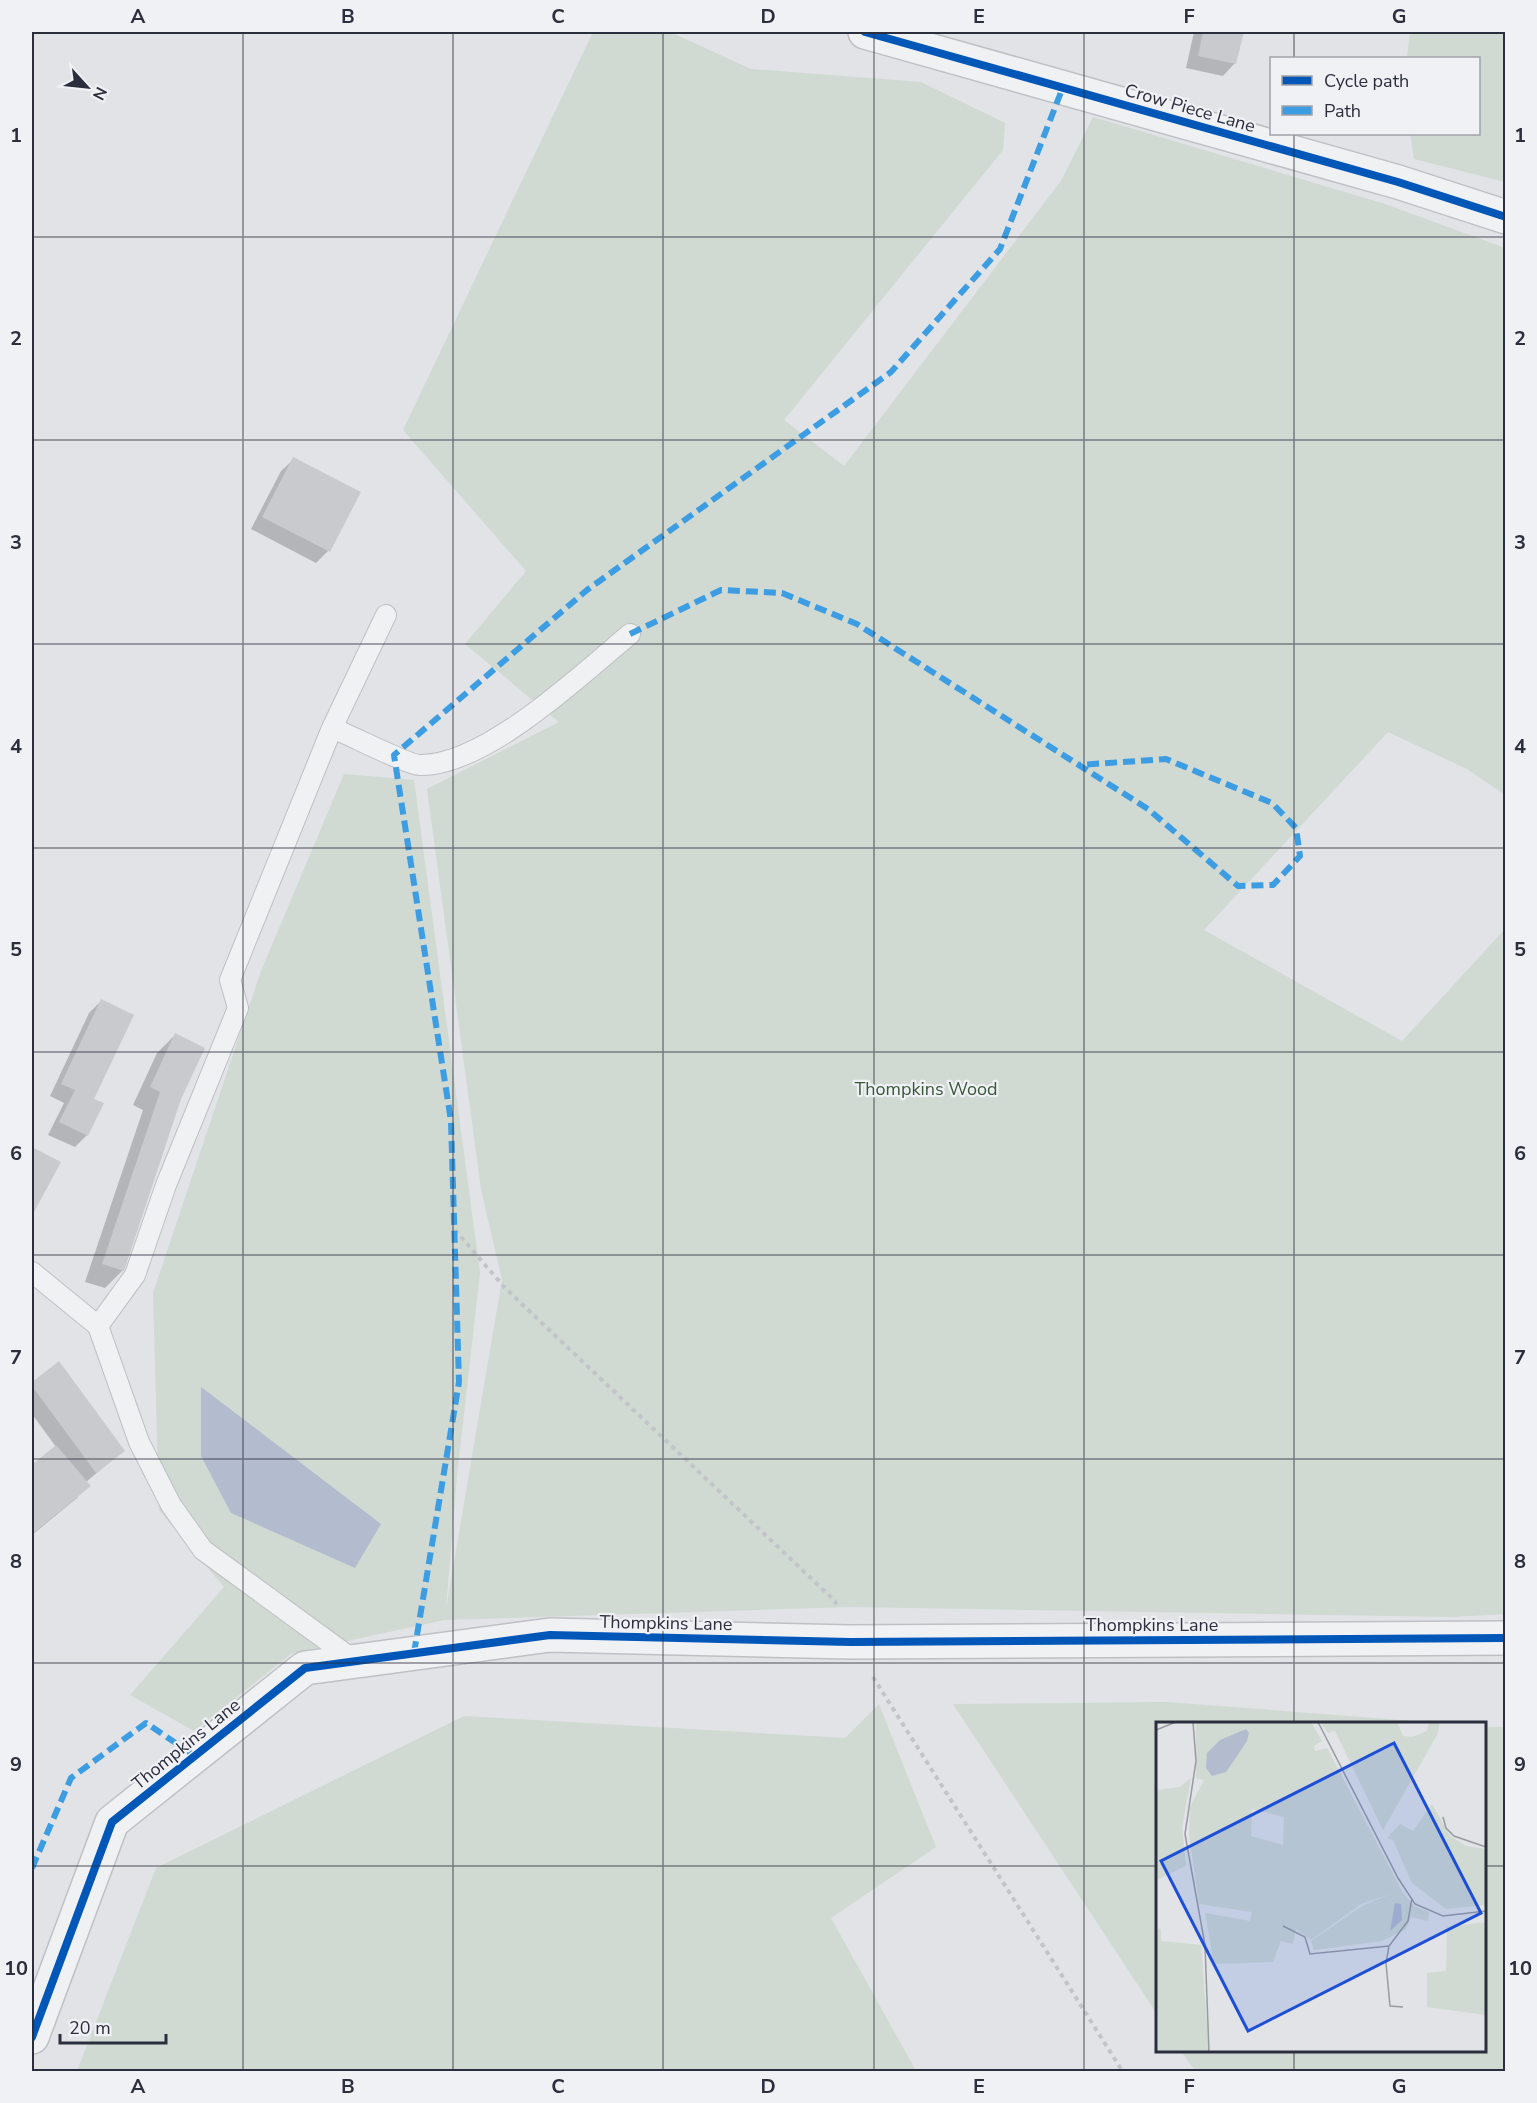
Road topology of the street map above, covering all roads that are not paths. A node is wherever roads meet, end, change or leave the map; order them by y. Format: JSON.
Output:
{"nodes":[{"id":1,"x":865,"y":32,"type":"edge"},
{"id":2,"x":1506,"y":217,"type":"edge"},
{"id":3,"x":386,"y":615,"type":"dead end"},
{"id":4,"x":630,"y":634,"type":"dead end"},
{"id":5,"x":332,"y":728,"type":"junction"},
{"id":6,"x":32,"y":1272,"type":"edge"},
{"id":7,"x":98,"y":1326,"type":"junction"},
{"id":8,"x":1506,"y":1638,"type":"edge"},
{"id":9,"x":355,"y":1661,"type":"junction"},
{"id":10,"x":32,"y":2037,"type":"edge"}],
"edges":[{"from":1,"to":2,"type":"street","name":"Crow Piece Lane"},
{"from":3,"to":5,"type":"lane"},
{"from":4,"to":5,"type":"lane"},
{"from":5,"to":7,"type":"lane"},
{"from":6,"to":7,"type":"lane"},
{"from":7,"to":9,"type":"lane"},
{"from":8,"to":9,"type":"street","name":"Thompkins Lane"},
{"from":9,"to":10,"type":"street","name":"Thompkins Lane"}]}
